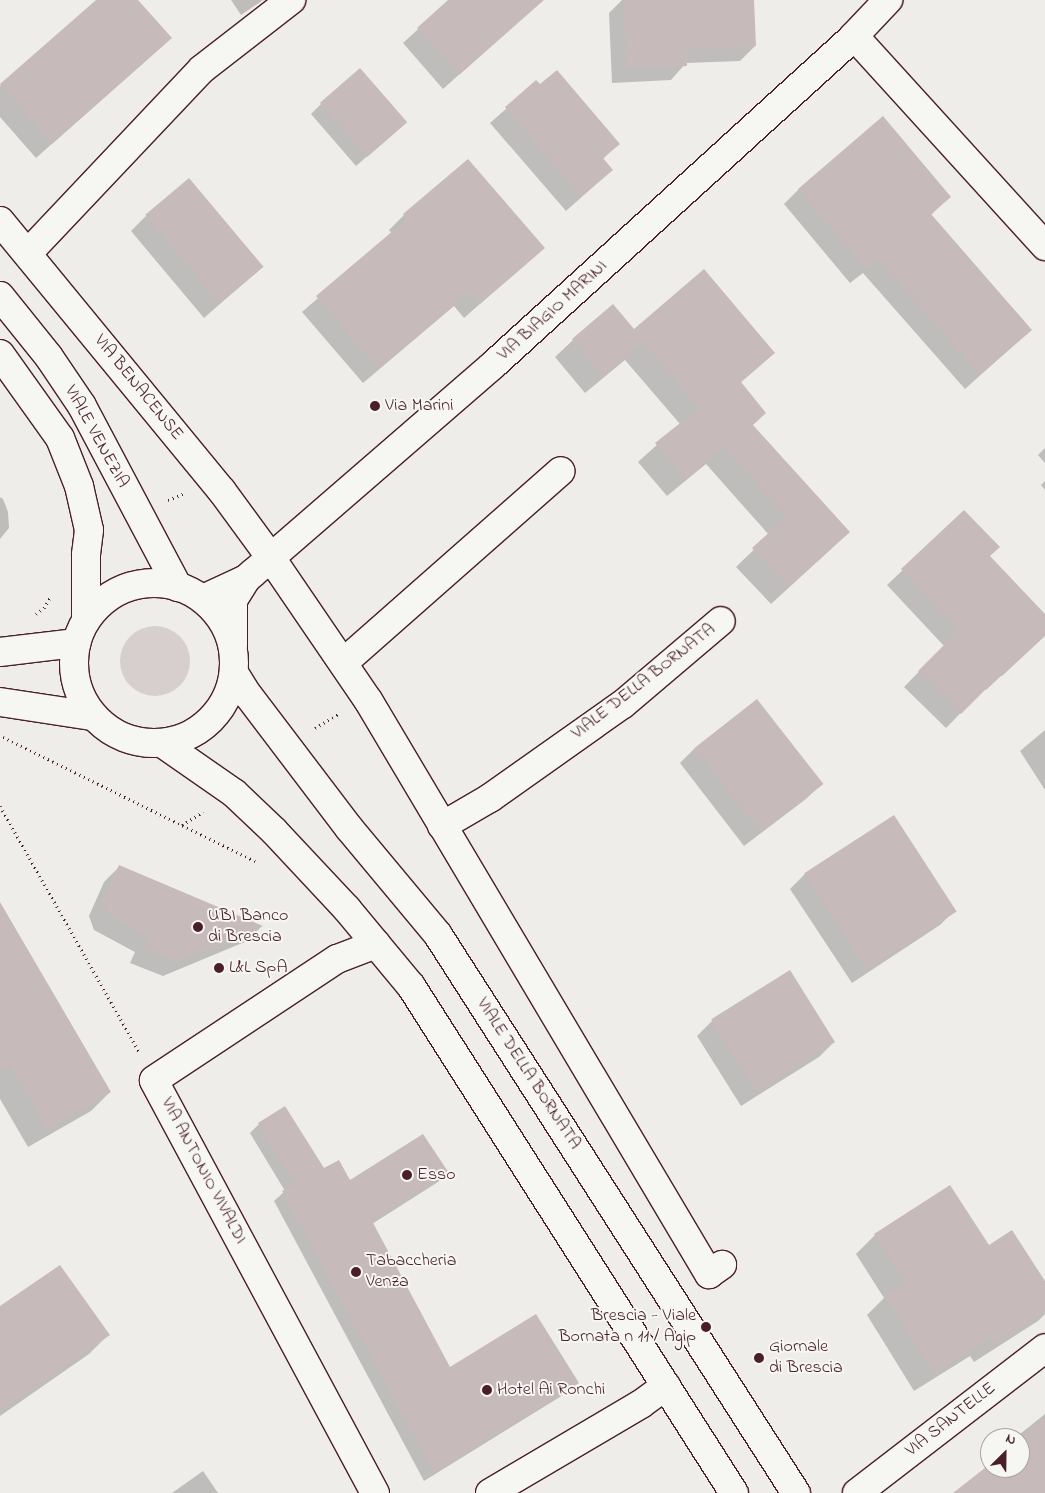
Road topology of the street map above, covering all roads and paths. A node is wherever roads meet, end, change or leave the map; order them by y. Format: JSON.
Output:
{"nodes":[{"id":1,"x":291,"y":0,"type":"edge"},
{"id":2,"x":888,"y":0,"type":"edge"},
{"id":3,"x":854,"y":36,"type":"junction"},
{"id":4,"x":0,"y":221,"type":"edge"},
{"id":5,"x":1045,"y":246,"type":"edge"},
{"id":6,"x":28,"y":253,"type":"junction"},
{"id":7,"x":0,"y":296,"type":"edge"},
{"id":8,"x":0,"y":354,"type":"edge"},
{"id":9,"x":561,"y":471,"type":"dead end"},
{"id":10,"x":177,"y":486,"type":"dead end"},
{"id":11,"x":190,"y":500,"type":"dead end"},
{"id":12,"x":270,"y":558,"type":"junction"},
{"id":13,"x":246,"y":579,"type":"junction"},
{"id":14,"x":178,"y":587,"type":"junction"},
{"id":15,"x":203,"y":599,"type":"junction"},
{"id":16,"x":721,"y":621,"type":"dead end"},
{"id":17,"x":81,"y":632,"type":"junction"},
{"id":18,"x":233,"y":645,"type":"junction"},
{"id":19,"x":0,"y":652,"type":"edge"},
{"id":20,"x":343,"y":663,"type":"junction"},
{"id":21,"x":234,"y":673,"type":"junction"},
{"id":22,"x":0,"y":702,"type":"edge"},
{"id":23,"x":335,"y":704,"type":"dead end"},
{"id":24,"x":340,"y":713,"type":"dead end"},
{"id":25,"x":93,"y":716,"type":"junction"},
{"id":26,"x":0,"y":736,"type":"edge"},
{"id":27,"x":162,"y":743,"type":"junction"},
{"id":28,"x":0,"y":806,"type":"edge"},
{"id":29,"x":442,"y":826,"type":"junction"},
{"id":30,"x":257,"y":862,"type":"dead end"},
{"id":31,"x":376,"y":944,"type":"junction"},
{"id":32,"x":154,"y":1080,"type":"junction"},
{"id":33,"x":722,"y":1265,"type":"dead end"},
{"id":34,"x":1045,"y":1348,"type":"edge"},
{"id":35,"x":666,"y":1386,"type":"junction"},
{"id":36,"x":375,"y":1493,"type":"edge"},
{"id":37,"x":490,"y":1493,"type":"edge"},
{"id":38,"x":734,"y":1493,"type":"edge"},
{"id":39,"x":796,"y":1493,"type":"edge"},
{"id":40,"x":858,"y":1493,"type":"edge"}],
"edges":[{"from":1,"to":6,"type":"street"},
{"from":2,"to":3,"type":"street","name":"VIA BIAGIO MARINI"},
{"from":3,"to":5,"type":"street"},
{"from":3,"to":12,"type":"street","name":"VIA BIAGIO MARINI"},
{"from":4,"to":6,"type":"street","name":"VIA BENACENSE"},
{"from":6,"to":12,"type":"street","name":"VIA BENACENSE"},
{"from":7,"to":14,"type":"street","name":"VIALE VENEZIA"},
{"from":8,"to":17,"type":"street","name":"VIALE VENEZIA"},
{"from":9,"to":20,"type":"street"},
{"from":10,"to":11,"type":"path"},
{"from":12,"to":13,"type":"street","name":"VIA BIAGIO MARINI"},
{"from":12,"to":20,"type":"street"},
{"from":13,"to":15,"type":"street"},
{"from":13,"to":18,"type":"street"},
{"from":14,"to":15,"type":"street"},
{"from":14,"to":17,"type":"street"},
{"from":15,"to":18,"type":"street"},
{"from":16,"to":29,"type":"street","name":"VIALE DELLA BORNATA"},
{"from":17,"to":19,"type":"street"},
{"from":17,"to":25,"type":"street"},
{"from":18,"to":21,"type":"street"},
{"from":20,"to":29,"type":"street"},
{"from":21,"to":27,"type":"street"},
{"from":21,"to":39,"type":"street","name":"VIALE DELLA BORNATA"},
{"from":22,"to":25,"type":"street"},
{"from":23,"to":24,"type":"path"},
{"from":25,"to":27,"type":"street"},
{"from":26,"to":30,"type":"path"},
{"from":27,"to":31,"type":"street"},
{"from":28,"to":32,"type":"path"},
{"from":29,"to":33,"type":"street"},
{"from":31,"to":32,"type":"street","name":"VIA ANTONIO VIVALDI"},
{"from":31,"to":35,"type":"street"},
{"from":32,"to":36,"type":"street","name":"VIA ANTONIO VIVALDI"},
{"from":34,"to":40,"type":"street","name":"VIA SANTELLE"},
{"from":35,"to":37,"type":"street"},
{"from":35,"to":38,"type":"street"}]}
